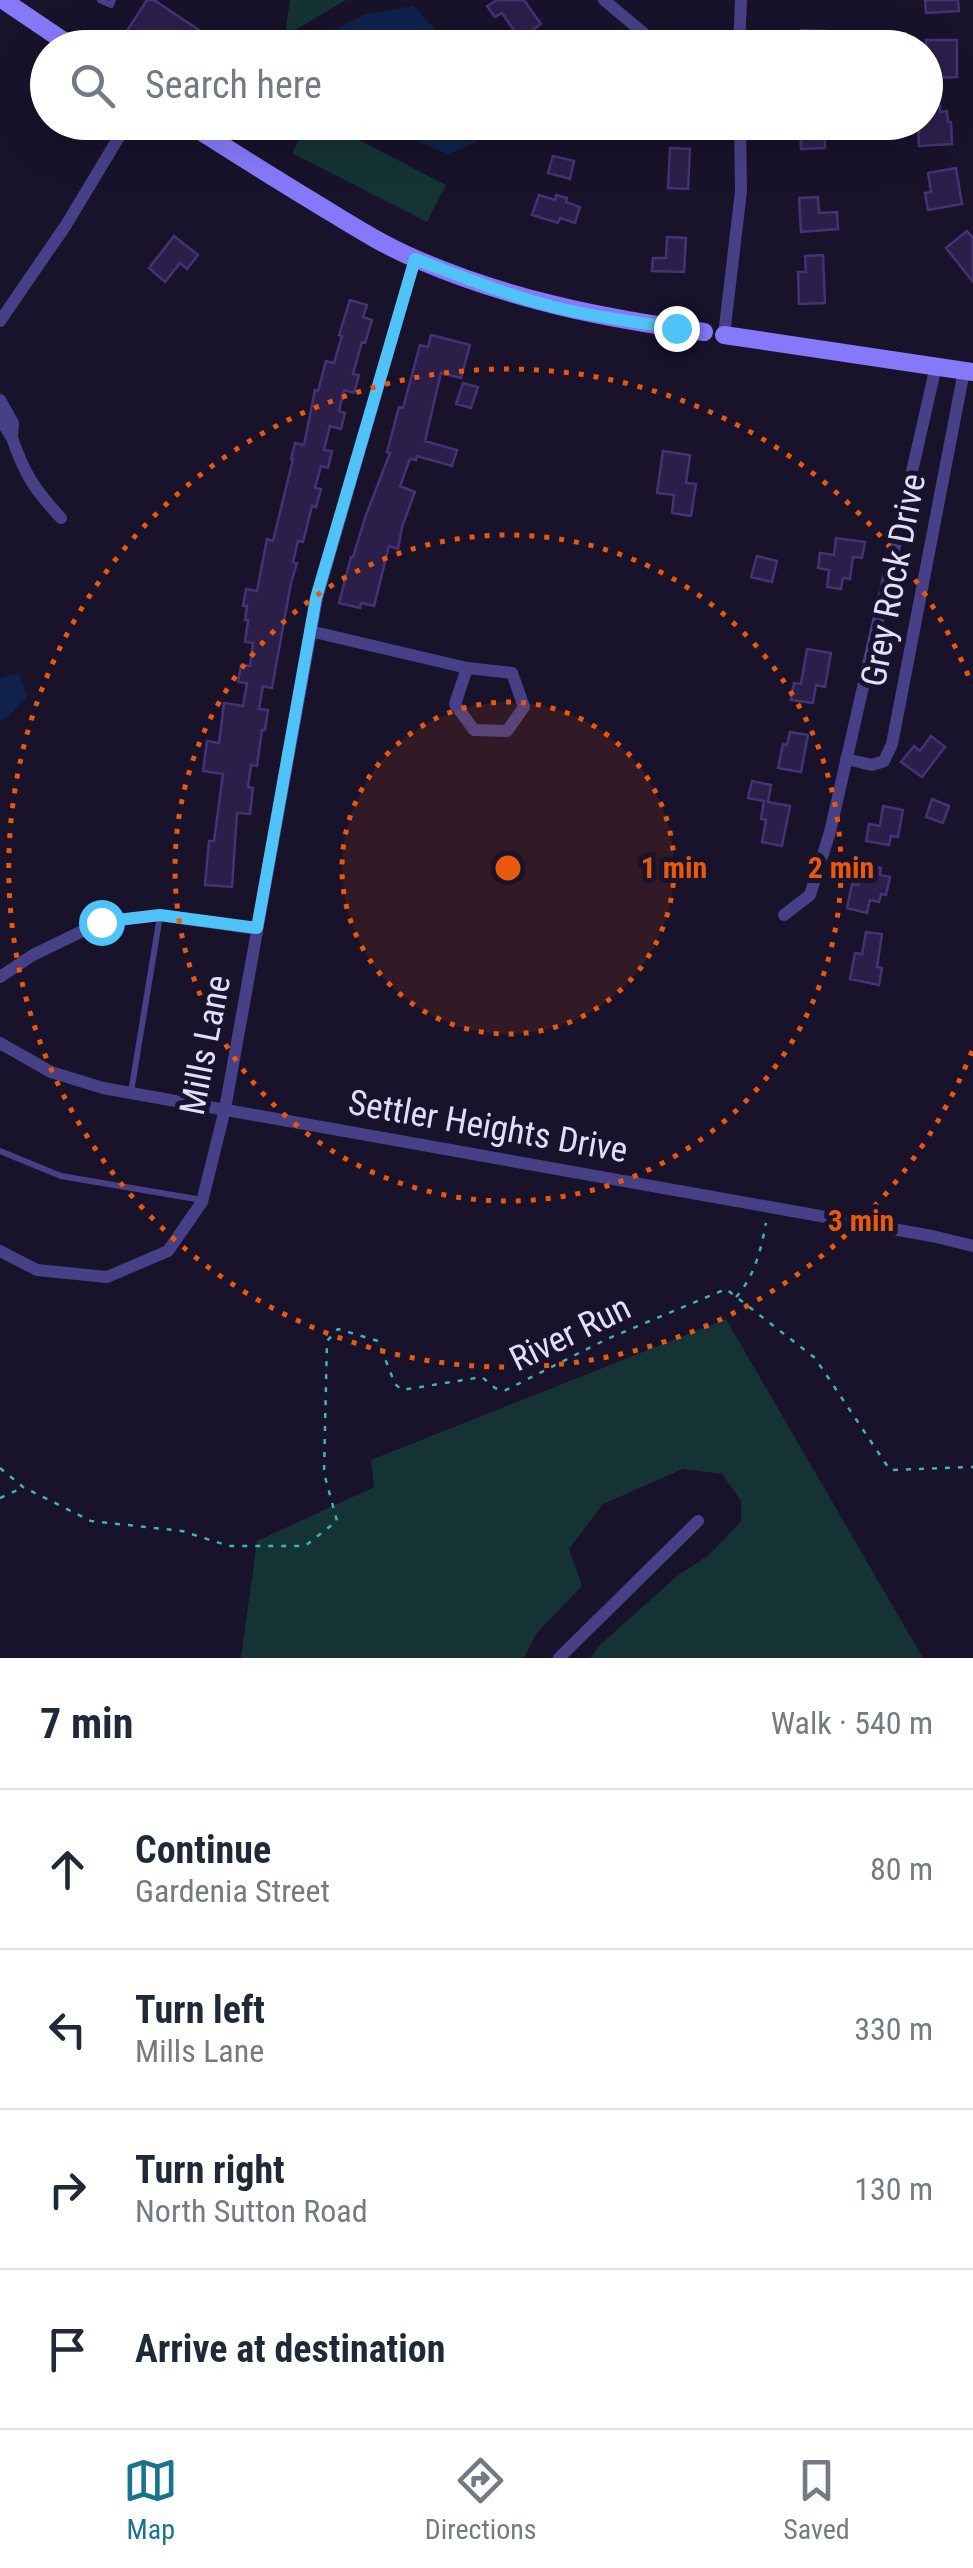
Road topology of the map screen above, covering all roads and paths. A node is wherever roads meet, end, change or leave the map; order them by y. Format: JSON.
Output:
{"nodes":[{"id":1,"x":3,"y":0,"type":"edge"},
{"id":2,"x":100,"y":0,"type":"edge"},
{"id":3,"x":113,"y":0,"type":"edge"},
{"id":4,"x":604,"y":0,"type":"edge"},
{"id":5,"x":741,"y":0,"type":"edge"},
{"id":6,"x":47,"y":30,"type":"edge"},
{"id":7,"x":639,"y":30,"type":"edge"},
{"id":8,"x":740,"y":30,"type":"edge"},
{"id":9,"x":117,"y":140,"type":"edge"},
{"id":10,"x":215,"y":140,"type":"edge"},
{"id":11,"x":740,"y":140,"type":"edge"},
{"id":12,"x":415,"y":259,"type":"junction"},
{"id":13,"x":0,"y":321,"type":"edge"},
{"id":14,"x":704,"y":332,"type":"dead end"},
{"id":15,"x":724,"y":335,"type":"joint"},
{"id":16,"x":936,"y":366,"type":"junction"},
{"id":17,"x":969,"y":372,"type":"edge"},
{"id":18,"x":1,"y":409,"type":"edge"},
{"id":19,"x":60,"y":518,"type":"dead end"},
{"id":20,"x":310,"y":630,"type":"junction"},
{"id":21,"x":468,"y":668,"type":"junction"},
{"id":22,"x":846,"y":760,"type":"junction"},
{"id":23,"x":160,"y":915,"type":"junction"},
{"id":24,"x":784,"y":915,"type":"dead end"},
{"id":25,"x":257,"y":928,"type":"junction"},
{"id":26,"x":0,"y":976,"type":"edge"},
{"id":27,"x":0,"y":1043,"type":"edge"},
{"id":28,"x":131,"y":1093,"type":"junction"},
{"id":29,"x":224,"y":1110,"type":"junction"},
{"id":30,"x":0,"y":1151,"type":"edge"},
{"id":31,"x":202,"y":1200,"type":"junction"},
{"id":32,"x":769,"y":1206,"type":"junction"},
{"id":33,"x":973,"y":1246,"type":"edge"},
{"id":34,"x":0,"y":1251,"type":"edge"},
{"id":35,"x":736,"y":1296,"type":"junction"},
{"id":36,"x":973,"y":1467,"type":"edge"},
{"id":37,"x":0,"y":1468,"type":"edge"},
{"id":38,"x":23,"y":1488,"type":"junction"},
{"id":39,"x":0,"y":1498,"type":"edge"},
{"id":40,"x":698,"y":1521,"type":"dead end"},
{"id":41,"x":559,"y":1658,"type":"edge"}],
"edges":[{"from":1,"to":6,"type":"main road"},
{"from":2,"to":3,"type":"lane"},
{"from":4,"to":7,"type":"street"},
{"from":5,"to":8,"type":"street"},
{"from":9,"to":13,"type":"street"},
{"from":10,"to":12,"type":"main road"},
{"from":11,"to":15,"type":"street"},
{"from":12,"to":14,"type":"main road"},
{"from":12,"to":20,"type":"street","name":"Mills Lane"},
{"from":15,"to":16,"type":"main road"},
{"from":16,"to":17,"type":"main road"},
{"from":16,"to":22,"type":"street","name":"Grey Rock Drive"},
{"from":17,"to":22,"type":"street","name":"Grey Rock Drive"},
{"from":18,"to":19,"type":"street"},
{"from":20,"to":21,"type":"street"},
{"from":20,"to":25,"type":"street","name":"Mills Lane"},
{"from":21,"to":21,"type":"street"},
{"from":22,"to":24,"type":"street","name":"Grey Rock Drive"},
{"from":23,"to":25,"type":"street"},
{"from":23,"to":26,"type":"street"},
{"from":23,"to":28,"type":"lane"},
{"from":25,"to":29,"type":"street","name":"Mills Lane"},
{"from":27,"to":28,"type":"street","name":"Settler Heights Drive"},
{"from":28,"to":29,"type":"street","name":"Settler Heights Drive"},
{"from":29,"to":31,"type":"street","name":"Mills Lane"},
{"from":29,"to":32,"type":"street","name":"Settler Heights Drive"},
{"from":30,"to":31,"type":"lane"},
{"from":31,"to":34,"type":"street","name":"Mills Lane"},
{"from":32,"to":33,"type":"street","name":"Settler Heights Drive"},
{"from":32,"to":35,"type":"path"},
{"from":35,"to":36,"type":"path"},
{"from":35,"to":38,"type":"path","name":"River Run"},
{"from":37,"to":38,"type":"path","name":"River Run"},
{"from":38,"to":39,"type":"path"},
{"from":40,"to":41,"type":"street"}]}
